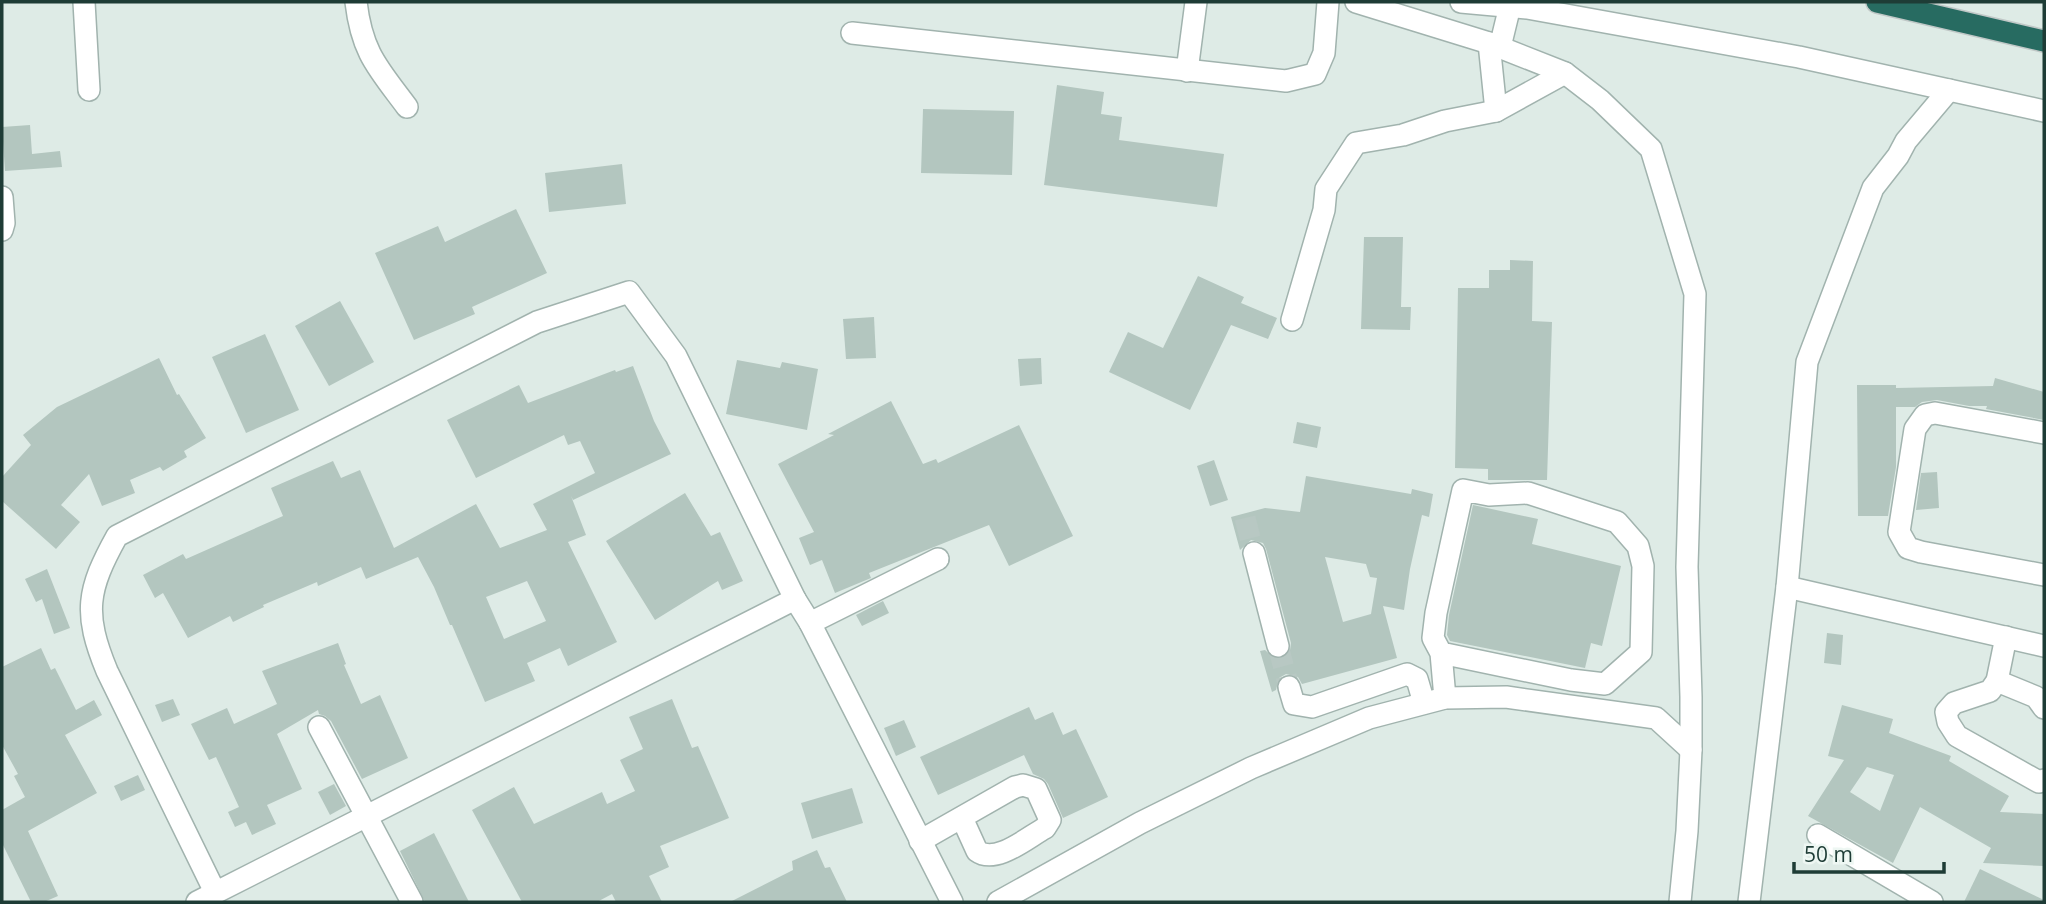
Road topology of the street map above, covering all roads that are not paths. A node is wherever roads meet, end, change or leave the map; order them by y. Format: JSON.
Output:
{"nodes":[{"id":1,"x":84,"y":2,"type":"edge"},
{"id":2,"x":356,"y":2,"type":"edge"},
{"id":3,"x":1196,"y":2,"type":"edge"},
{"id":4,"x":1328,"y":2,"type":"edge"},
{"id":5,"x":1356,"y":2,"type":"edge"},
{"id":6,"x":1461,"y":2,"type":"edge"},
{"id":7,"x":1877,"y":2,"type":"edge"},
{"id":8,"x":1510,"y":6,"type":"junction"},
{"id":9,"x":852,"y":33,"type":"dead end"},
{"id":10,"x":2013,"y":35,"type":"junction"},
{"id":11,"x":2044,"y":41,"type":"edge"},
{"id":12,"x":1494,"y":45,"type":"junction"},
{"id":13,"x":2044,"y":48,"type":"edge"},
{"id":14,"x":1187,"y":71,"type":"junction"},
{"id":15,"x":1565,"y":73,"type":"junction"},
{"id":16,"x":89,"y":90,"type":"dead end"},
{"id":17,"x":1949,"y":90,"type":"junction"},
{"id":18,"x":407,"y":107,"type":"dead end"},
{"id":19,"x":1496,"y":111,"type":"junction"},
{"id":20,"x":2044,"y":111,"type":"edge"},
{"id":21,"x":2,"y":197,"type":"edge"},
{"id":22,"x":2,"y":230,"type":"edge"},
{"id":23,"x":1292,"y":320,"type":"dead end"},
{"id":24,"x":2044,"y":433,"type":"edge"},
{"id":25,"x":1254,"y":553,"type":"tunnel mouth"},
{"id":26,"x":938,"y":559,"type":"dead end"},
{"id":27,"x":2044,"y":575,"type":"edge"},
{"id":28,"x":1787,"y":587,"type":"junction"},
{"id":29,"x":794,"y":599,"type":"junction"},
{"id":30,"x":810,"y":623,"type":"junction"},
{"id":31,"x":2007,"y":637,"type":"junction"},
{"id":32,"x":1278,"y":646,"type":"tunnel mouth"},
{"id":33,"x":2044,"y":646,"type":"edge"},
{"id":34,"x":1441,"y":653,"type":"junction"},
{"id":35,"x":1997,"y":681,"type":"junction"},
{"id":36,"x":1289,"y":687,"type":"tunnel mouth"},
{"id":37,"x":1691,"y":697,"type":"junction"},
{"id":38,"x":1446,"y":698,"type":"junction"},
{"id":39,"x":1424,"y":704,"type":"junction"},
{"id":40,"x":2044,"y":708,"type":"edge"},
{"id":41,"x":1656,"y":718,"type":"junction"},
{"id":42,"x":319,"y":727,"type":"dead end"},
{"id":43,"x":1691,"y":750,"type":"junction"},
{"id":44,"x":2044,"y":780,"type":"edge"},
{"id":45,"x":365,"y":816,"type":"junction"},
{"id":46,"x":962,"y":818,"type":"dead end"},
{"id":47,"x":1818,"y":835,"type":"dead end"},
{"id":48,"x":920,"y":841,"type":"junction"},
{"id":49,"x":206,"y":897,"type":"edge"},
{"id":50,"x":412,"y":902,"type":"edge"},
{"id":51,"x":952,"y":902,"type":"edge"},
{"id":52,"x":998,"y":902,"type":"edge"},
{"id":53,"x":1680,"y":902,"type":"edge"},
{"id":54,"x":1749,"y":902,"type":"edge"},
{"id":55,"x":1932,"y":902,"type":"edge"}],
"edges":[{"from":1,"to":16,"type":"street"},
{"from":2,"to":18,"type":"street"},
{"from":3,"to":14,"type":"street"},
{"from":4,"to":14,"type":"street"},
{"from":5,"to":12,"type":"street"},
{"from":6,"to":8,"type":"street"},
{"from":7,"to":10,"type":"highway"},
{"from":8,"to":12,"type":"street"},
{"from":8,"to":17,"type":"street"},
{"from":9,"to":14,"type":"street"},
{"from":10,"to":11,"type":"highway"},
{"from":10,"to":13,"type":"highway"},
{"from":12,"to":15,"type":"street"},
{"from":12,"to":19,"type":"street"},
{"from":15,"to":19,"type":"street"},
{"from":15,"to":37,"type":"street"},
{"from":17,"to":20,"type":"street"},
{"from":17,"to":28,"type":"street"},
{"from":19,"to":23,"type":"street"},
{"from":21,"to":22,"type":"street"},
{"from":24,"to":27,"type":"street"},
{"from":25,"to":32,"type":"street"},
{"from":26,"to":30,"type":"street"},
{"from":28,"to":31,"type":"street"},
{"from":28,"to":54,"type":"street"},
{"from":29,"to":30,"type":"street"},
{"from":29,"to":45,"type":"street"},
{"from":29,"to":49,"type":"street"},
{"from":30,"to":48,"type":"street"},
{"from":31,"to":33,"type":"street"},
{"from":31,"to":35,"type":"street"},
{"from":34,"to":34,"type":"street"},
{"from":34,"to":38,"type":"street"},
{"from":35,"to":40,"type":"street"},
{"from":35,"to":44,"type":"street"},
{"from":36,"to":39,"type":"street"},
{"from":37,"to":41,"type":"street"},
{"from":37,"to":43,"type":"street"},
{"from":38,"to":39,"type":"street"},
{"from":38,"to":41,"type":"street"},
{"from":39,"to":52,"type":"street"},
{"from":41,"to":43,"type":"street"},
{"from":42,"to":45,"type":"street"},
{"from":43,"to":53,"type":"street"},
{"from":45,"to":49,"type":"street"},
{"from":45,"to":50,"type":"street"},
{"from":46,"to":48,"type":"street"},
{"from":47,"to":55,"type":"street"},
{"from":48,"to":51,"type":"street"}]}
